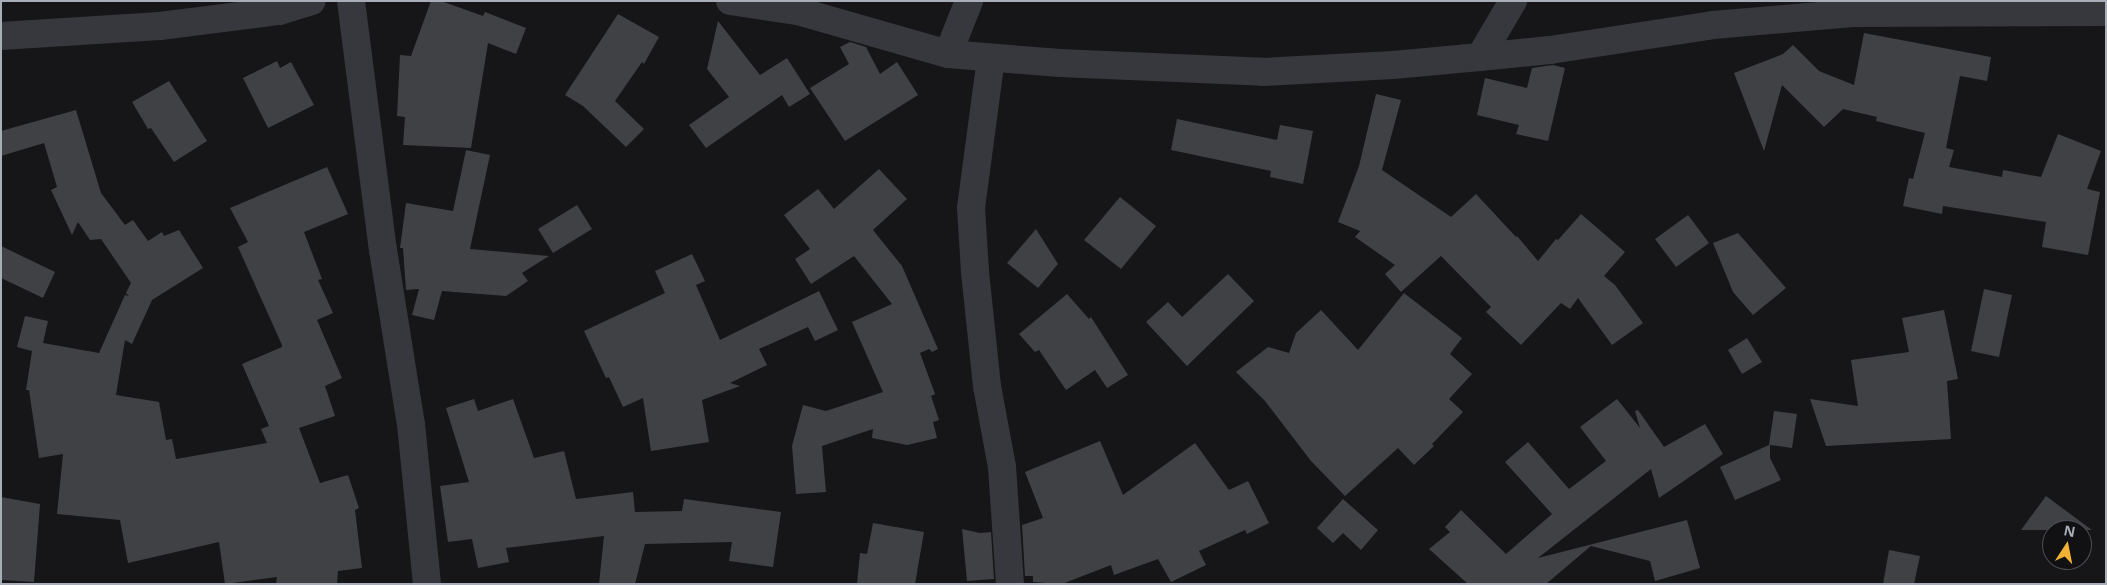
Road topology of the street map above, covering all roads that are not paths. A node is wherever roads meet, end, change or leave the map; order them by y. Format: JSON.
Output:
{"nodes":[{"id":1,"x":311,"y":1,"type":"edge"},
{"id":2,"x":351,"y":1,"type":"edge"},
{"id":3,"x":730,"y":1,"type":"edge"},
{"id":4,"x":969,"y":1,"type":"edge"},
{"id":5,"x":1513,"y":1,"type":"edge"},
{"id":6,"x":1908,"y":7,"type":"edge"},
{"id":7,"x":2106,"y":12,"type":"edge"},
{"id":8,"x":1,"y":36,"type":"edge"},
{"id":9,"x":948,"y":54,"type":"junction"},
{"id":10,"x":1480,"y":57,"type":"junction"},
{"id":11,"x":991,"y":58,"type":"junction"},
{"id":12,"x":427,"y":584,"type":"edge"},
{"id":13,"x":1010,"y":584,"type":"edge"}],
"edges":[{"from":1,"to":8,"type":"street"},
{"from":2,"to":12,"type":"street"},
{"from":3,"to":9,"type":"street"},
{"from":4,"to":9,"type":"street"},
{"from":5,"to":10,"type":"street"},
{"from":6,"to":7,"type":"street"},
{"from":6,"to":10,"type":"street"},
{"from":9,"to":11,"type":"street"},
{"from":10,"to":11,"type":"street"},
{"from":11,"to":13,"type":"street"}]}
